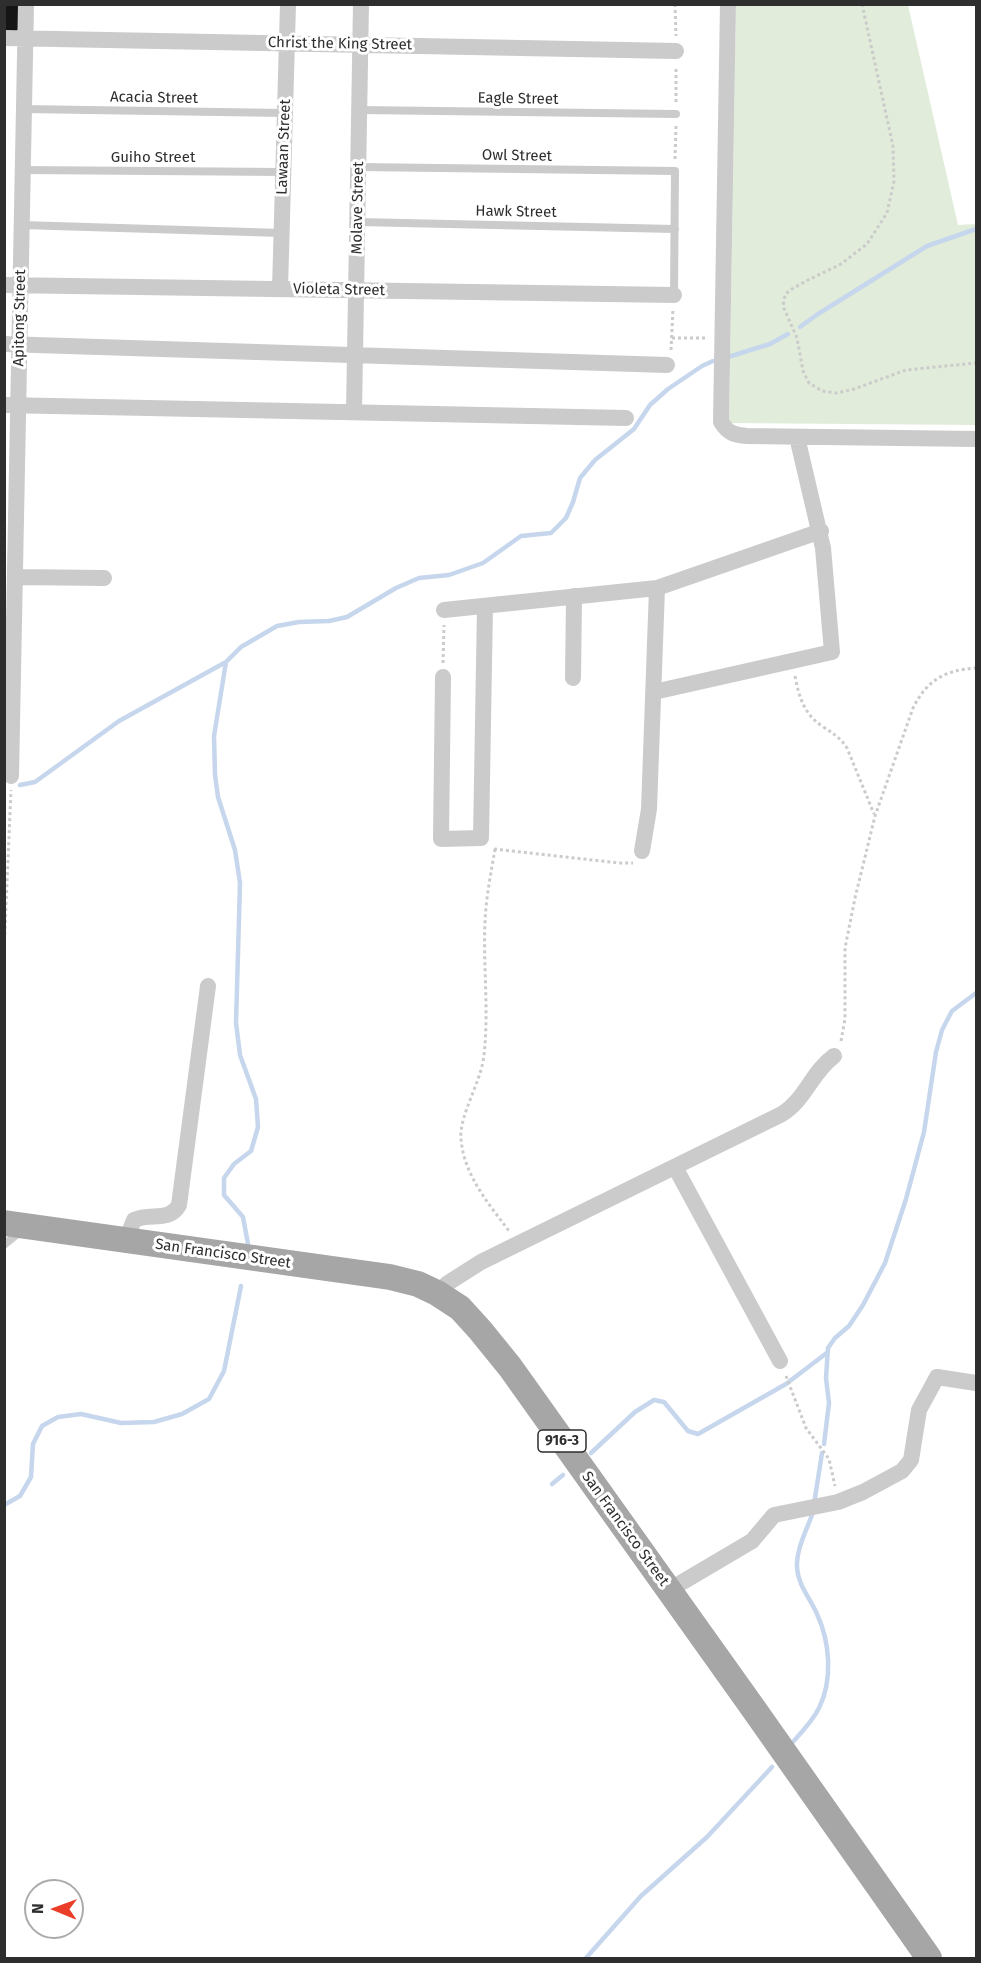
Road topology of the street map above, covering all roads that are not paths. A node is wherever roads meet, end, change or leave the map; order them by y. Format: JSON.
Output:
{"nodes":[{"id":1,"x":26,"y":4,"type":"edge"},
{"id":2,"x":288,"y":4,"type":"edge"},
{"id":3,"x":361,"y":4,"type":"edge"},
{"id":4,"x":728,"y":4,"type":"edge"},
{"id":5,"x":4,"y":38,"type":"edge"},
{"id":6,"x":25,"y":38,"type":"junction"},
{"id":7,"x":287,"y":43,"type":"junction"},
{"id":8,"x":361,"y":45,"type":"junction"},
{"id":9,"x":676,"y":51,"type":"road end"},
{"id":10,"x":23,"y":109,"type":"junction"},
{"id":11,"x":360,"y":110,"type":"junction"},
{"id":12,"x":284,"y":113,"type":"junction"},
{"id":13,"x":676,"y":114,"type":"road end"},
{"id":14,"x":358,"y":167,"type":"junction"},
{"id":15,"x":23,"y":170,"type":"junction"},
{"id":16,"x":283,"y":172,"type":"junction"},
{"id":17,"x":358,"y":222,"type":"junction"},
{"id":18,"x":22,"y":225,"type":"junction"},
{"id":19,"x":675,"y":229,"type":"junction"},
{"id":20,"x":282,"y":233,"type":"junction"},
{"id":21,"x":12,"y":285,"type":"edge"},
{"id":22,"x":280,"y":289,"type":"junction"},
{"id":23,"x":356,"y":290,"type":"junction"},
{"id":24,"x":674,"y":295,"type":"joint"},
{"id":25,"x":12,"y":344,"type":"edge"},
{"id":26,"x":355,"y":355,"type":"junction"},
{"id":27,"x":667,"y":365,"type":"road end"},
{"id":28,"x":11,"y":405,"type":"edge"},
{"id":29,"x":354,"y":412,"type":"junction"},
{"id":30,"x":626,"y":418,"type":"dead end"},
{"id":31,"x":797,"y":437,"type":"junction"},
{"id":32,"x":976,"y":439,"type":"edge"},
{"id":33,"x":820,"y":531,"type":"junction"},
{"id":34,"x":15,"y":577,"type":"junction"},
{"id":35,"x":105,"y":578,"type":"dead end"},
{"id":36,"x":657,"y":588,"type":"junction"},
{"id":37,"x":574,"y":596,"type":"junction"},
{"id":38,"x":485,"y":606,"type":"junction"},
{"id":39,"x":444,"y":610,"type":"road end"},
{"id":40,"x":443,"y":677,"type":"road end"},
{"id":41,"x":573,"y":678,"type":"dead end"},
{"id":42,"x":654,"y":692,"type":"junction"},
{"id":43,"x":11,"y":776,"type":"road end"},
{"id":44,"x":642,"y":851,"type":"road end"},
{"id":45,"x":208,"y":986,"type":"dead end"},
{"id":46,"x":834,"y":1056,"type":"road end"},
{"id":47,"x":675,"y":1167,"type":"junction"},
{"id":48,"x":15,"y":1225,"type":"edge"},
{"id":49,"x":126,"y":1240,"type":"junction"},
{"id":50,"x":4,"y":1245,"type":"edge"},
{"id":51,"x":437,"y":1293,"type":"junction"},
{"id":52,"x":780,"y":1361,"type":"road end"},
{"id":53,"x":976,"y":1383,"type":"edge"},
{"id":54,"x":669,"y":1590,"type":"junction"},
{"id":55,"x":929,"y":1959,"type":"edge"}],
"edges":[{"from":1,"to":6,"type":"street","name":"Apitong Street"},
{"from":2,"to":7,"type":"street","name":"Lawaan Street"},
{"from":3,"to":8,"type":"street","name":"Molave Street"},
{"from":4,"to":31,"type":"street"},
{"from":5,"to":6,"type":"street","name":"Christ the King Street"},
{"from":6,"to":7,"type":"street","name":"Christ the King Street"},
{"from":6,"to":10,"type":"street","name":"Apitong Street"},
{"from":7,"to":8,"type":"street","name":"Christ the King Street"},
{"from":7,"to":12,"type":"street","name":"Lawaan Street"},
{"from":8,"to":9,"type":"street","name":"Christ the King Street"},
{"from":8,"to":11,"type":"street","name":"Molave Street"},
{"from":10,"to":12,"type":"lane","name":"Acacia Street"},
{"from":10,"to":15,"type":"street","name":"Apitong Street"},
{"from":11,"to":13,"type":"lane","name":"Eagle Street"},
{"from":11,"to":14,"type":"street","name":"Molave Street"},
{"from":12,"to":16,"type":"street","name":"Lawaan Street"},
{"from":14,"to":17,"type":"street","name":"Molave Street"},
{"from":14,"to":19,"type":"lane","name":"Owl Street"},
{"from":15,"to":16,"type":"lane","name":"Guiho Street"},
{"from":15,"to":18,"type":"street","name":"Apitong Street"},
{"from":16,"to":20,"type":"street","name":"Lawaan Street"},
{"from":17,"to":19,"type":"lane","name":"Hawk Street"},
{"from":17,"to":23,"type":"street","name":"Molave Street"},
{"from":18,"to":20,"type":"lane"},
{"from":18,"to":21,"type":"street","name":"Apitong Street"},
{"from":19,"to":24,"type":"lane"},
{"from":20,"to":22,"type":"street","name":"Lawaan Street"},
{"from":21,"to":22,"type":"street","name":"Violeta Street"},
{"from":21,"to":25,"type":"street","name":"Apitong Street"},
{"from":22,"to":23,"type":"street","name":"Violeta Street"},
{"from":23,"to":24,"type":"street","name":"Violeta Street"},
{"from":23,"to":26,"type":"street","name":"Molave Street"},
{"from":25,"to":26,"type":"street"},
{"from":25,"to":28,"type":"street","name":"Apitong Street"},
{"from":26,"to":27,"type":"street"},
{"from":26,"to":29,"type":"street","name":"Molave Street"},
{"from":28,"to":29,"type":"street"},
{"from":28,"to":34,"type":"street","name":"Apitong Street"},
{"from":29,"to":30,"type":"street"},
{"from":31,"to":32,"type":"street"},
{"from":31,"to":33,"type":"street"},
{"from":33,"to":36,"type":"street"},
{"from":33,"to":42,"type":"street"},
{"from":34,"to":35,"type":"street"},
{"from":34,"to":43,"type":"street","name":"Apitong Street"},
{"from":36,"to":37,"type":"street"},
{"from":36,"to":42,"type":"street"},
{"from":37,"to":38,"type":"street"},
{"from":37,"to":41,"type":"street"},
{"from":38,"to":39,"type":"street"},
{"from":38,"to":40,"type":"street"},
{"from":42,"to":44,"type":"street"},
{"from":45,"to":49,"type":"street"},
{"from":46,"to":47,"type":"street"},
{"from":47,"to":51,"type":"street"},
{"from":47,"to":52,"type":"street"},
{"from":48,"to":49,"type":"main road","name":"San Francisco Street","number":"916-3"},
{"from":48,"to":50,"type":"lane"},
{"from":49,"to":51,"type":"main road","name":"San Francisco Street","number":"916-3"},
{"from":51,"to":54,"type":"main road","name":"San Francisco Street","number":"916-3"},
{"from":53,"to":54,"type":"street"},
{"from":54,"to":55,"type":"main road","name":"San Francisco Street","number":"916-3"}]}
